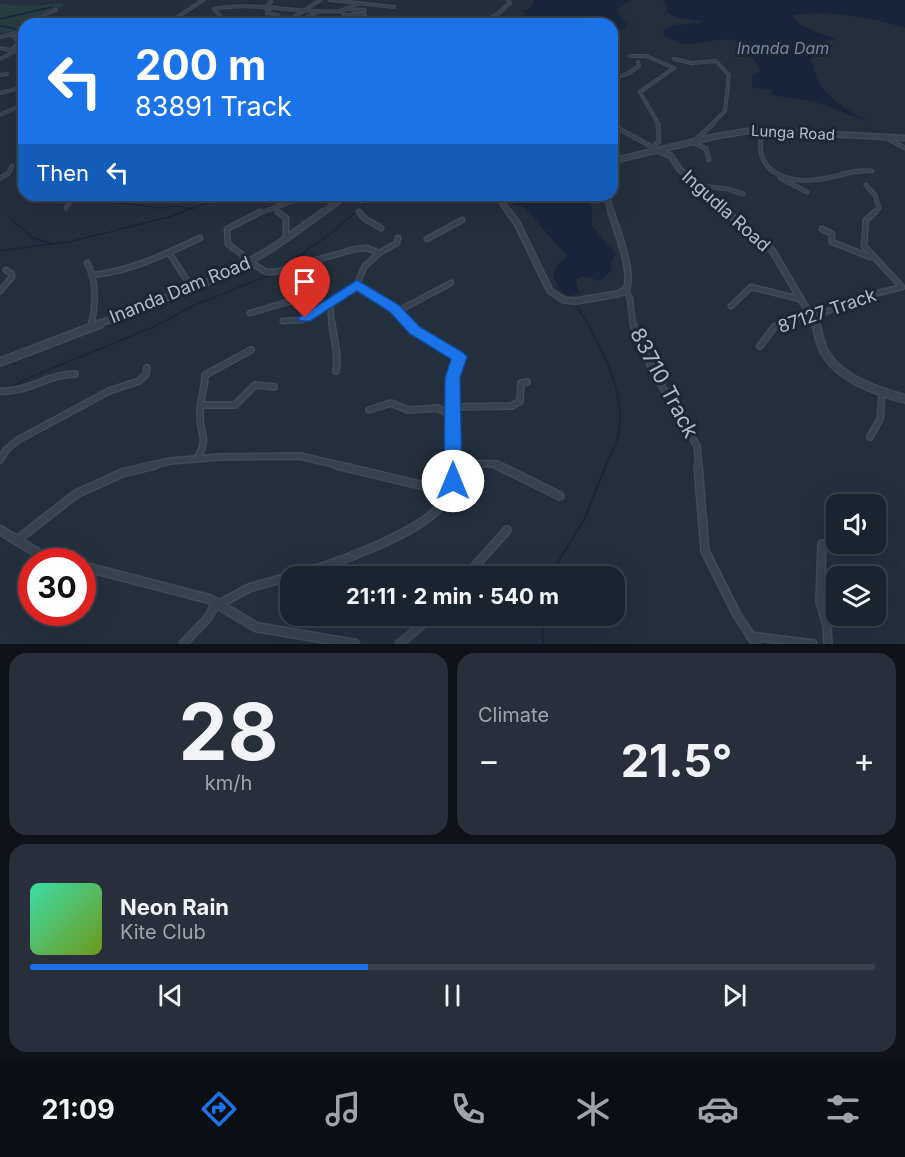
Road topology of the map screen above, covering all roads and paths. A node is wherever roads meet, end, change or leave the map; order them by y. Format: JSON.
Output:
{"nodes":[{"id":1,"x":203,"y":0,"type":"edge"},
{"id":2,"x":320,"y":0,"type":"edge"},
{"id":3,"x":330,"y":0,"type":"edge"},
{"id":4,"x":364,"y":0,"type":"edge"},
{"id":5,"x":369,"y":0,"type":"edge"},
{"id":6,"x":508,"y":0,"type":"edge"},
{"id":7,"x":246,"y":2,"type":"edge"},
{"id":8,"x":257,"y":2,"type":"dead end"},
{"id":9,"x":264,"y":2,"type":"dead end"},
{"id":10,"x":278,"y":3,"type":"dead end"},
{"id":11,"x":359,"y":3,"type":"junction"},
{"id":12,"x":363,"y":7,"type":"dead end"},
{"id":13,"x":394,"y":7,"type":"dead end"},
{"id":14,"x":306,"y":9,"type":"junction"},
{"id":15,"x":56,"y":10,"type":"dead end"},
{"id":16,"x":341,"y":10,"type":"junction"},
{"id":17,"x":318,"y":12,"type":"junction"},
{"id":18,"x":347,"y":15,"type":"junction"},
{"id":19,"x":40,"y":18,"type":"edge"},
{"id":20,"x":176,"y":18,"type":"edge"},
{"id":21,"x":221,"y":18,"type":"edge"},
{"id":22,"x":275,"y":18,"type":"edge"},
{"id":23,"x":292,"y":18,"type":"edge"},
{"id":24,"x":308,"y":18,"type":"edge"},
{"id":25,"x":339,"y":18,"type":"edge"},
{"id":26,"x":366,"y":18,"type":"edge"},
{"id":27,"x":489,"y":18,"type":"edge"},
{"id":28,"x":18,"y":32,"type":"edge"},
{"id":29,"x":12,"y":34,"type":"junction"},
{"id":30,"x":0,"y":37,"type":"edge"},
{"id":31,"x":18,"y":42,"type":"edge"},
{"id":32,"x":18,"y":44,"type":"edge"},
{"id":33,"x":0,"y":48,"type":"edge"},
{"id":34,"x":10,"y":51,"type":"junction"},
{"id":35,"x":14,"y":52,"type":"junction"},
{"id":36,"x":18,"y":52,"type":"edge"},
{"id":37,"x":630,"y":56,"type":"dead end"},
{"id":38,"x":0,"y":58,"type":"edge"},
{"id":39,"x":674,"y":59,"type":"dead end"},
{"id":40,"x":638,"y":62,"type":"dead end"},
{"id":41,"x":7,"y":74,"type":"dead end"},
{"id":42,"x":0,"y":75,"type":"edge"},
{"id":43,"x":618,"y":77,"type":"edge"},
{"id":44,"x":18,"y":88,"type":"edge"},
{"id":45,"x":0,"y":93,"type":"edge"},
{"id":46,"x":18,"y":108,"type":"edge"},
{"id":47,"x":0,"y":115,"type":"edge"},
{"id":48,"x":618,"y":127,"type":"edge"},
{"id":49,"x":760,"y":129,"type":"junction"},
{"id":50,"x":879,"y":135,"type":"junction"},
{"id":51,"x":905,"y":138,"type":"edge"},
{"id":52,"x":694,"y":141,"type":"junction"},
{"id":53,"x":653,"y":147,"type":"junction"},
{"id":54,"x":905,"y":148,"type":"edge"},
{"id":55,"x":659,"y":151,"type":"junction"},
{"id":56,"x":709,"y":160,"type":"dead end"},
{"id":57,"x":618,"y":161,"type":"edge"},
{"id":58,"x":12,"y":166,"type":"dead end"},
{"id":59,"x":872,"y":171,"type":"dead end"},
{"id":60,"x":776,"y":175,"type":"junction"},
{"id":61,"x":0,"y":178,"type":"edge"},
{"id":62,"x":866,"y":185,"type":"dead end"},
{"id":63,"x":702,"y":186,"type":"junction"},
{"id":64,"x":807,"y":192,"type":"dead end"},
{"id":65,"x":743,"y":194,"type":"dead end"},
{"id":66,"x":70,"y":201,"type":"edge"},
{"id":67,"x":292,"y":201,"type":"edge"},
{"id":68,"x":338,"y":201,"type":"edge"},
{"id":69,"x":500,"y":201,"type":"edge"},
{"id":70,"x":609,"y":201,"type":"edge"},
{"id":71,"x":335,"y":203,"type":"joint"},
{"id":72,"x":279,"y":205,"type":"junction"},
{"id":73,"x":66,"y":208,"type":"dead end"},
{"id":74,"x":359,"y":212,"type":"dead end"},
{"id":75,"x":462,"y":220,"type":"dead end"},
{"id":76,"x":381,"y":228,"type":"dead end"},
{"id":77,"x":822,"y":229,"type":"dead end"},
{"id":78,"x":200,"y":238,"type":"dead end"},
{"id":79,"x":398,"y":238,"type":"dead end"},
{"id":80,"x":286,"y":239,"type":"junction"},
{"id":81,"x":427,"y":239,"type":"dead end"},
{"id":82,"x":166,"y":253,"type":"junction"},
{"id":83,"x":379,"y":253,"type":"junction"},
{"id":84,"x":875,"y":260,"type":"junction"},
{"id":85,"x":250,"y":262,"type":"junction"},
{"id":86,"x":87,"y":263,"type":"dead end"},
{"id":87,"x":238,"y":268,"type":"junction"},
{"id":88,"x":290,"y":269,"type":"junction"},
{"id":89,"x":6,"y":270,"type":"dead end"},
{"id":90,"x":93,"y":275,"type":"junction"},
{"id":91,"x":451,"y":283,"type":"dead end"},
{"id":92,"x":357,"y":285,"type":"junction"},
{"id":93,"x":189,"y":290,"type":"junction"},
{"id":94,"x":626,"y":290,"type":"junction"},
{"id":95,"x":0,"y":291,"type":"edge"},
{"id":96,"x":800,"y":299,"type":"junction"},
{"id":97,"x":330,"y":303,"type":"junction"},
{"id":98,"x":731,"y":306,"type":"dead end"},
{"id":99,"x":398,"y":311,"type":"junction"},
{"id":100,"x":250,"y":313,"type":"dead end"},
{"id":101,"x":811,"y":314,"type":"junction"},
{"id":102,"x":283,"y":321,"type":"dead end"},
{"id":103,"x":91,"y":326,"type":"junction"},
{"id":104,"x":760,"y":346,"type":"dead end"},
{"id":105,"x":251,"y":350,"type":"dead end"},
{"id":106,"x":0,"y":362,"type":"edge"},
{"id":107,"x":147,"y":368,"type":"dead end"},
{"id":108,"x":336,"y":371,"type":"dead end"},
{"id":109,"x":75,"y":374,"type":"dead end"},
{"id":110,"x":528,"y":382,"type":"dead end"},
{"id":111,"x":273,"y":387,"type":"dead end"},
{"id":112,"x":0,"y":391,"type":"edge"},
{"id":113,"x":882,"y":394,"type":"junction"},
{"id":114,"x":905,"y":399,"type":"edge"},
{"id":115,"x":201,"y":405,"type":"junction"},
{"id":116,"x":453,"y":407,"type":"junction"},
{"id":117,"x":369,"y":410,"type":"dead end"},
{"id":118,"x":452,"y":416,"type":"junction"},
{"id":119,"x":870,"y":437,"type":"dead end"},
{"id":120,"x":197,"y":459,"type":"junction"},
{"id":121,"x":0,"y":460,"type":"edge"},
{"id":122,"x":453,"y":475,"type":"junction"},
{"id":123,"x":448,"y":495,"type":"junction"},
{"id":124,"x":560,"y":496,"type":"dead end"},
{"id":125,"x":0,"y":530,"type":"edge"},
{"id":126,"x":507,"y":530,"type":"dead end"},
{"id":127,"x":16,"y":540,"type":"junction"},
{"id":128,"x":822,"y":544,"type":"dead end"},
{"id":129,"x":29,"y":548,"type":"edge"},
{"id":130,"x":327,"y":566,"type":"edge"},
{"id":131,"x":475,"y":566,"type":"edge"},
{"id":132,"x":96,"y":570,"type":"edge"},
{"id":133,"x":280,"y":579,"type":"edge"},
{"id":134,"x":219,"y":603,"type":"junction"},
{"id":135,"x":425,"y":626,"type":"edge"},
{"id":136,"x":750,"y":636,"type":"junction"},
{"id":137,"x":308,"y":641,"type":"edge"},
{"id":138,"x":183,"y":644,"type":"edge"},
{"id":139,"x":355,"y":644,"type":"edge"},
{"id":140,"x":399,"y":644,"type":"edge"},
{"id":141,"x":756,"y":644,"type":"edge"},
{"id":142,"x":813,"y":644,"type":"edge"},
{"id":143,"x":828,"y":644,"type":"edge"}],
"edges":[{"from":1,"to":20,"type":"street"},
{"from":2,"to":14,"type":"street"},
{"from":3,"to":11,"type":"street"},
{"from":4,"to":5,"type":"street"},
{"from":4,"to":11,"type":"street"},
{"from":6,"to":27,"type":"street"},
{"from":7,"to":8,"type":"street"},
{"from":7,"to":21,"type":"street"},
{"from":9,"to":22,"type":"street"},
{"from":10,"to":14,"type":"street"},
{"from":11,"to":13,"type":"street"},
{"from":11,"to":16,"type":"street"},
{"from":12,"to":16,"type":"street"},
{"from":14,"to":17,"type":"street"},
{"from":14,"to":23,"type":"street"},
{"from":15,"to":19,"type":"street"},
{"from":16,"to":17,"type":"street"},
{"from":16,"to":18,"type":"street"},
{"from":16,"to":18,"type":"street"},
{"from":17,"to":24,"type":"street"},
{"from":18,"to":25,"type":"street"},
{"from":18,"to":26,"type":"street"},
{"from":28,"to":29,"type":"street"},
{"from":29,"to":30,"type":"street"},
{"from":29,"to":31,"type":"street"},
{"from":32,"to":34,"type":"street"},
{"from":33,"to":34,"type":"street"},
{"from":34,"to":35,"type":"street"},
{"from":35,"to":36,"type":"street"},
{"from":35,"to":38,"type":"street"},
{"from":37,"to":53,"type":"street"},
{"from":39,"to":52,"type":"street"},
{"from":40,"to":43,"type":"street"},
{"from":41,"to":42,"type":"street"},
{"from":44,"to":45,"type":"street"},
{"from":46,"to":47,"type":"street"},
{"from":48,"to":53,"type":"street"},
{"from":49,"to":50,"type":"street","name":"Lunga Road"},
{"from":49,"to":52,"type":"street","name":"Lunga Road"},
{"from":49,"to":60,"type":"street"},
{"from":50,"to":51,"type":"street","name":"Lunga Road"},
{"from":50,"to":54,"type":"street"},
{"from":52,"to":55,"type":"street","name":"Lunga Road"},
{"from":52,"to":56,"type":"street"},
{"from":53,"to":55,"type":"street"},
{"from":55,"to":57,"type":"street","name":"Lunga Road"},
{"from":55,"to":63,"type":"street","name":"Ingudla Road"},
{"from":58,"to":61,"type":"street"},
{"from":59,"to":60,"type":"street"},
{"from":60,"to":64,"type":"street"},
{"from":62,"to":84,"type":"street"},
{"from":63,"to":65,"type":"street"},
{"from":63,"to":96,"type":"street","name":"Ingudla Road"},
{"from":66,"to":73,"type":"street"},
{"from":67,"to":72,"type":"street"},
{"from":68,"to":71,"type":"street","name":"Inanda Dam Road"},
{"from":69,"to":94,"type":"street"},
{"from":70,"to":94,"type":"street"},
{"from":71,"to":80,"type":"street","name":"Inanda Dam Road"},
{"from":72,"to":80,"type":"street"},
{"from":72,"to":87,"type":"street"},
{"from":74,"to":76,"type":"street"},
{"from":75,"to":81,"type":"street"},
{"from":77,"to":84,"type":"street"},
{"from":78,"to":82,"type":"street"},
{"from":79,"to":83,"type":"street"},
{"from":80,"to":85,"type":"street","name":"Inanda Dam Road"},
{"from":82,"to":90,"type":"street"},
{"from":82,"to":93,"type":"street"},
{"from":83,"to":88,"type":"street"},
{"from":83,"to":92,"type":"street"},
{"from":84,"to":101,"type":"street","name":"87127 Track"},
{"from":85,"to":87,"type":"street","name":"Inanda Dam Road"},
{"from":85,"to":88,"type":"street"},
{"from":86,"to":90,"type":"street"},
{"from":87,"to":93,"type":"street","name":"Inanda Dam Road"},
{"from":88,"to":100,"type":"street"},
{"from":89,"to":95,"type":"street"},
{"from":90,"to":103,"type":"street"},
{"from":91,"to":99,"type":"street"},
{"from":92,"to":97,"type":"street"},
{"from":92,"to":99,"type":"street"},
{"from":93,"to":103,"type":"street","name":"Inanda Dam Road"},
{"from":94,"to":136,"type":"street","name":"83710 Track"},
{"from":96,"to":98,"type":"street"},
{"from":96,"to":101,"type":"street","name":"Ingudla Road"},
{"from":97,"to":102,"type":"street"},
{"from":97,"to":108,"type":"street"},
{"from":99,"to":116,"type":"street"},
{"from":101,"to":104,"type":"street","name":"87127 Track"},
{"from":101,"to":113,"type":"street","name":"Ingudla Road"},
{"from":103,"to":106,"type":"street","name":"Inanda Dam Road"},
{"from":105,"to":115,"type":"street"},
{"from":107,"to":121,"type":"street"},
{"from":109,"to":112,"type":"street"},
{"from":110,"to":116,"type":"street"},
{"from":111,"to":115,"type":"street"},
{"from":113,"to":114,"type":"street","name":"Ingudla Road"},
{"from":113,"to":119,"type":"street"},
{"from":115,"to":120,"type":"street"},
{"from":116,"to":118,"type":"street"},
{"from":117,"to":118,"type":"street"},
{"from":118,"to":122,"type":"street"},
{"from":120,"to":123,"type":"street"},
{"from":120,"to":127,"type":"street"},
{"from":122,"to":123,"type":"street"},
{"from":122,"to":124,"type":"street"},
{"from":123,"to":130,"type":"street"},
{"from":125,"to":127,"type":"street"},
{"from":126,"to":131,"type":"street"},
{"from":127,"to":129,"type":"street"},
{"from":128,"to":143,"type":"street"},
{"from":132,"to":134,"type":"street"},
{"from":133,"to":134,"type":"street"},
{"from":134,"to":137,"type":"street"},
{"from":134,"to":138,"type":"street"},
{"from":135,"to":140,"type":"street"},
{"from":136,"to":141,"type":"street","name":"83710 Track"},
{"from":136,"to":142,"type":"street"},
{"from":137,"to":139,"type":"street"}]}
